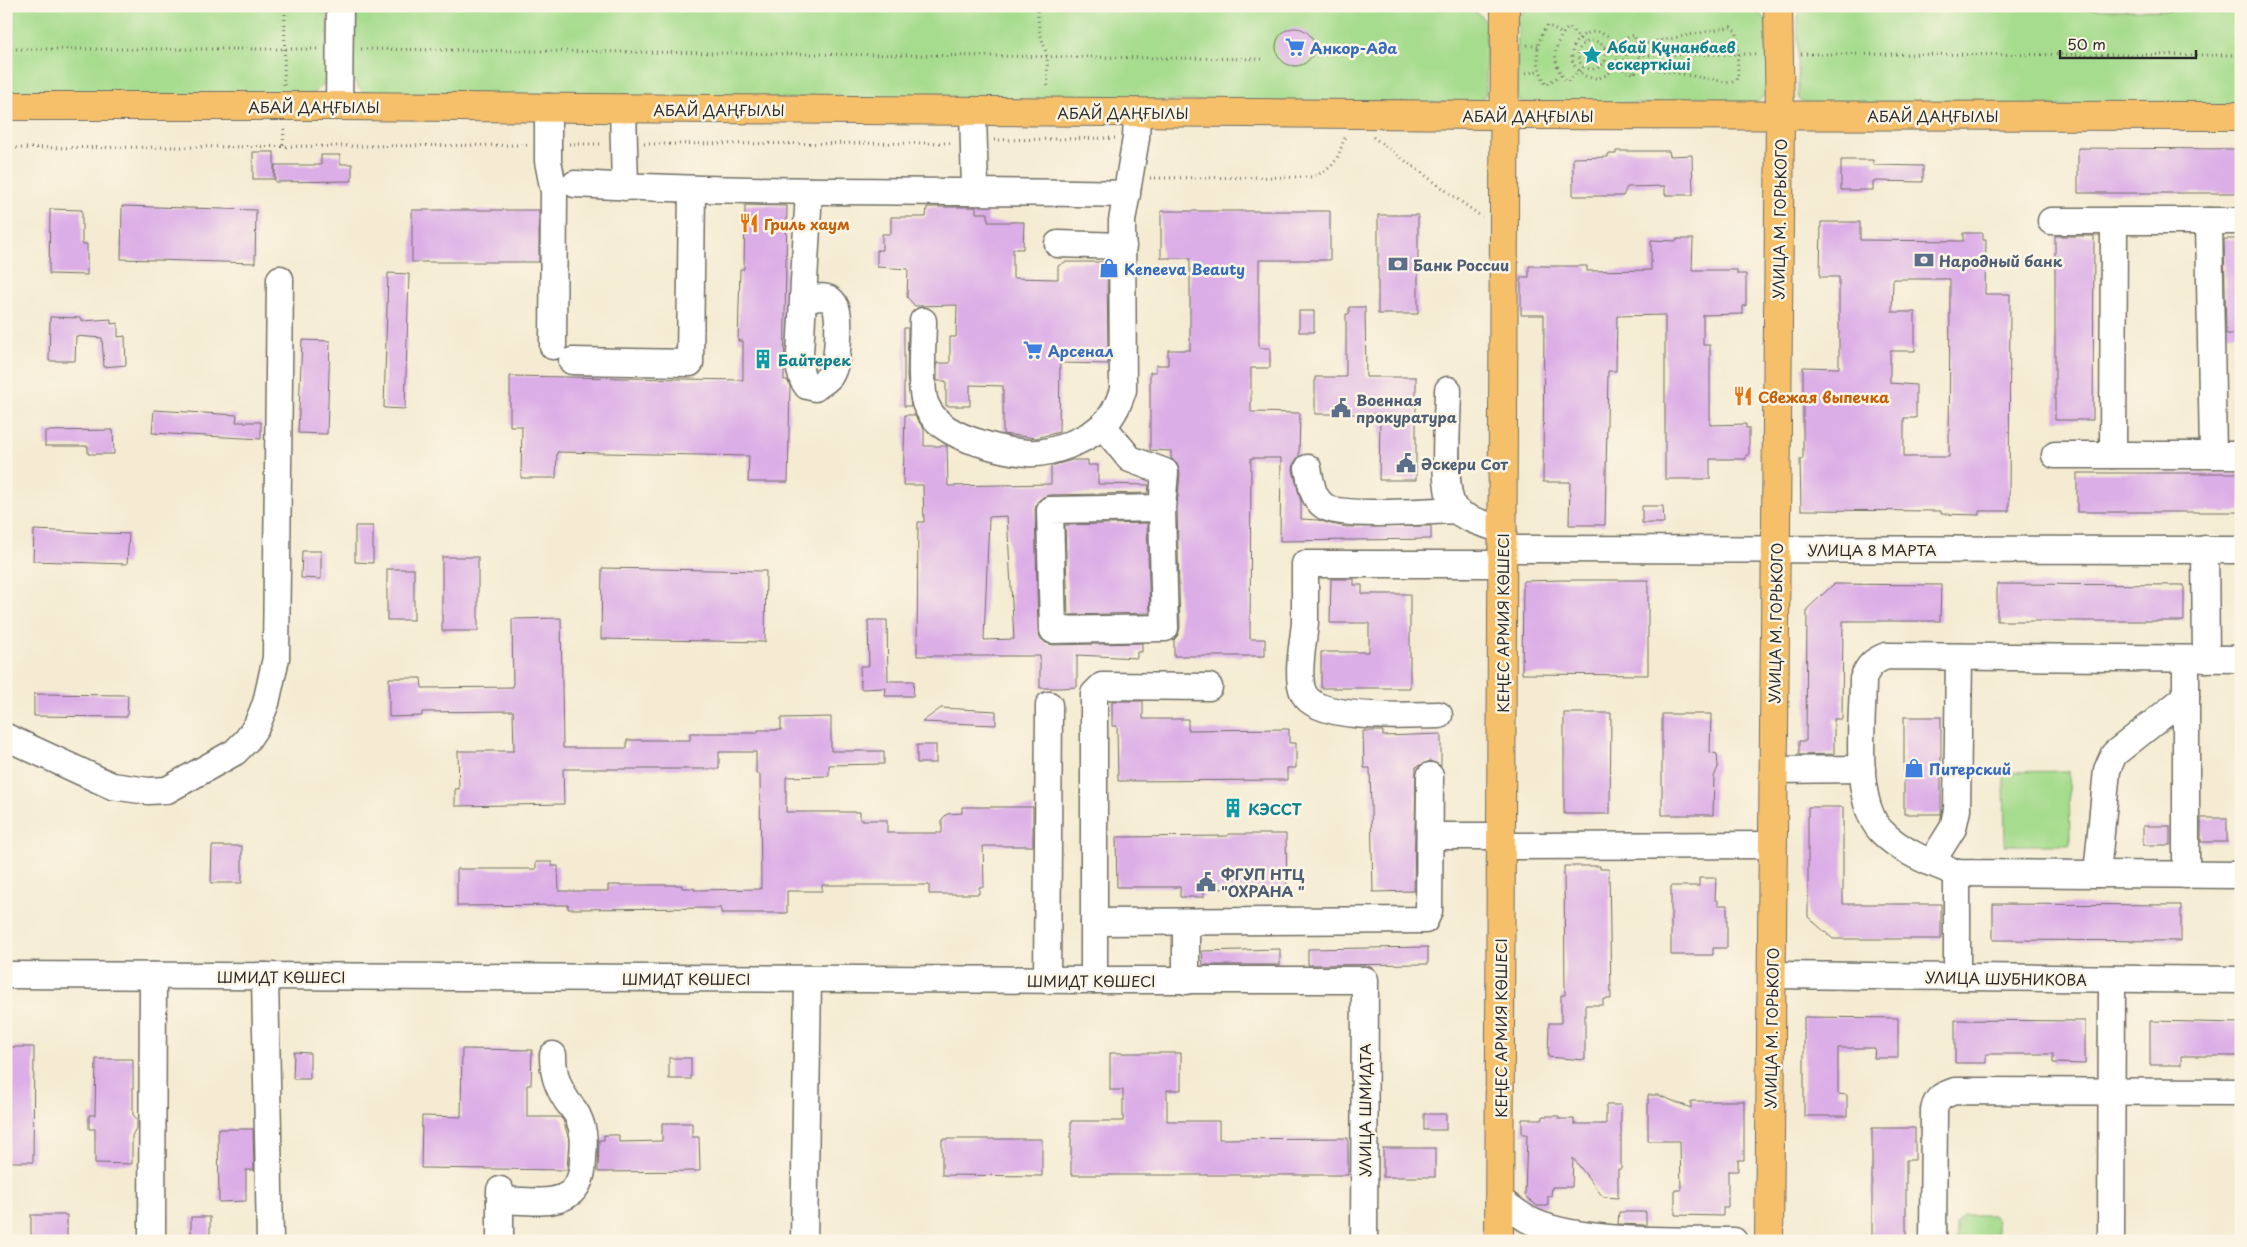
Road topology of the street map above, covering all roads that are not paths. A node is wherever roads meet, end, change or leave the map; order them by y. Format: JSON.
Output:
{"nodes":[{"id":1,"x":340,"y":6,"type":"edge"},
{"id":2,"x":1506,"y":6,"type":"edge"},
{"id":3,"x":1778,"y":6,"type":"edge"},
{"id":4,"x":6,"y":106,"type":"edge"},
{"id":5,"x":339,"y":106,"type":"junction"},
{"id":6,"x":548,"y":108,"type":"junction"},
{"id":7,"x":623,"y":108,"type":"junction"},
{"id":8,"x":973,"y":111,"type":"junction"},
{"id":9,"x":1137,"y":112,"type":"junction"},
{"id":10,"x":1504,"y":115,"type":"junction"},
{"id":11,"x":1780,"y":115,"type":"junction"},
{"id":12,"x":2241,"y":116,"type":"edge"},
{"id":13,"x":576,"y":184,"type":"dead end"},
{"id":14,"x":1128,"y":186,"type":"junction"},
{"id":15,"x":625,"y":187,"type":"junction"},
{"id":16,"x":692,"y":189,"type":"junction"},
{"id":17,"x":809,"y":191,"type":"junction"},
{"id":18,"x":975,"y":191,"type":"junction"},
{"id":19,"x":2051,"y":221,"type":"dead end"},
{"id":20,"x":2114,"y":221,"type":"junction"},
{"id":21,"x":2209,"y":221,"type":"junction"},
{"id":22,"x":2241,"y":221,"type":"edge"},
{"id":23,"x":1058,"y":244,"type":"dead end"},
{"id":24,"x":1124,"y":246,"type":"junction"},
{"id":25,"x":280,"y":279,"type":"dead end"},
{"id":26,"x":803,"y":301,"type":"dead end"},
{"id":27,"x":923,"y":321,"type":"dead end"},
{"id":28,"x":1448,"y":390,"type":"dead end"},
{"id":29,"x":1102,"y":426,"type":"junction"},
{"id":30,"x":2056,"y":455,"type":"dead end"},
{"id":31,"x":2113,"y":455,"type":"junction"},
{"id":32,"x":2213,"y":455,"type":"junction"},
{"id":33,"x":2241,"y":455,"type":"edge"},
{"id":34,"x":1308,"y":468,"type":"dead end"},
{"id":35,"x":1162,"y":508,"type":"junction"},
{"id":36,"x":1454,"y":510,"type":"junction"},
{"id":37,"x":1502,"y":548,"type":"junction"},
{"id":38,"x":1776,"y":549,"type":"junction"},
{"id":39,"x":2205,"y":549,"type":"junction"},
{"id":40,"x":2241,"y":550,"type":"edge"},
{"id":41,"x":1959,"y":657,"type":"junction"},
{"id":42,"x":2196,"y":659,"type":"junction"},
{"id":43,"x":2241,"y":659,"type":"edge"},
{"id":44,"x":1209,"y":687,"type":"dead end"},
{"id":45,"x":2186,"y":697,"type":"junction"},
{"id":46,"x":1049,"y":705,"type":"dead end"},
{"id":47,"x":1439,"y":715,"type":"dead end"},
{"id":48,"x":6,"y":737,"type":"edge"},
{"id":49,"x":1862,"y":769,"type":"junction"},
{"id":50,"x":1774,"y":770,"type":"junction"},
{"id":51,"x":1430,"y":776,"type":"dead end"},
{"id":52,"x":1431,"y":836,"type":"junction"},
{"id":53,"x":1501,"y":841,"type":"junction"},
{"id":54,"x":1773,"y":845,"type":"junction"},
{"id":55,"x":1931,"y":863,"type":"junction"},
{"id":56,"x":1957,"y":873,"type":"junction"},
{"id":57,"x":2097,"y":874,"type":"junction"},
{"id":58,"x":2186,"y":875,"type":"junction"},
{"id":59,"x":2241,"y":875,"type":"edge"},
{"id":60,"x":1094,"y":922,"type":"junction"},
{"id":61,"x":1186,"y":922,"type":"junction"},
{"id":62,"x":6,"y":975,"type":"edge"},
{"id":63,"x":1772,"y":975,"type":"junction"},
{"id":64,"x":153,"y":976,"type":"junction"},
{"id":65,"x":265,"y":976,"type":"junction"},
{"id":66,"x":1958,"y":977,"type":"junction"},
{"id":67,"x":808,"y":979,"type":"junction"},
{"id":68,"x":2112,"y":979,"type":"junction"},
{"id":69,"x":1047,"y":980,"type":"junction"},
{"id":70,"x":1094,"y":980,"type":"junction"},
{"id":71,"x":1365,"y":980,"type":"joint"},
{"id":72,"x":2241,"y":980,"type":"edge"},
{"id":73,"x":1186,"y":981,"type":"junction"},
{"id":74,"x":553,"y":1055,"type":"dead end"},
{"id":75,"x":2112,"y":1092,"type":"junction"},
{"id":76,"x":2241,"y":1092,"type":"edge"},
{"id":77,"x":1499,"y":1198,"type":"junction"},
{"id":78,"x":152,"y":1241,"type":"edge"},
{"id":79,"x":270,"y":1241,"type":"edge"},
{"id":80,"x":500,"y":1241,"type":"edge"},
{"id":81,"x":804,"y":1241,"type":"edge"},
{"id":82,"x":1364,"y":1241,"type":"edge"},
{"id":83,"x":1499,"y":1241,"type":"edge"},
{"id":84,"x":1734,"y":1241,"type":"edge"},
{"id":85,"x":1769,"y":1241,"type":"edge"},
{"id":86,"x":1933,"y":1241,"type":"edge"},
{"id":87,"x":2111,"y":1241,"type":"edge"}],
"edges":[{"from":1,"to":5,"type":"street"},
{"from":2,"to":10,"type":"main road","name":"КЕҢЕС АРМИЯ КӨШЕСІ"},
{"from":3,"to":11,"type":"main road","name":"УЛИЦА М. ГОРЬКОГО"},
{"from":4,"to":5,"type":"main road","name":"АБАЙ ДАҢҒЫЛЫ"},
{"from":5,"to":6,"type":"main road","name":"АБАЙ ДАҢҒЫЛЫ"},
{"from":6,"to":7,"type":"main road","name":"АБАЙ ДАҢҒЫЛЫ"},
{"from":6,"to":16,"type":"street"},
{"from":7,"to":8,"type":"main road","name":"АБАЙ ДАҢҒЫЛЫ"},
{"from":7,"to":15,"type":"street"},
{"from":8,"to":9,"type":"main road","name":"АБАЙ ДАҢҒЫЛЫ"},
{"from":8,"to":18,"type":"street"},
{"from":9,"to":10,"type":"main road","name":"АБАЙ ДАҢҒЫЛЫ"},
{"from":9,"to":14,"type":"street"},
{"from":10,"to":11,"type":"main road","name":"АБАЙ ДАҢҒЫЛЫ"},
{"from":10,"to":37,"type":"main road","name":"КЕҢЕС АРМИЯ КӨШЕСІ"},
{"from":11,"to":12,"type":"main road","name":"АБАЙ ДАҢҒЫЛЫ"},
{"from":11,"to":38,"type":"main road","name":"УЛИЦА М. ГОРЬКОГО"},
{"from":13,"to":15,"type":"street"},
{"from":14,"to":18,"type":"street"},
{"from":14,"to":24,"type":"street"},
{"from":15,"to":16,"type":"street"},
{"from":16,"to":17,"type":"street"},
{"from":17,"to":18,"type":"street"},
{"from":17,"to":26,"type":"street"},
{"from":19,"to":20,"type":"street"},
{"from":20,"to":21,"type":"street"},
{"from":20,"to":31,"type":"street"},
{"from":21,"to":22,"type":"street"},
{"from":21,"to":32,"type":"street"},
{"from":23,"to":24,"type":"street"},
{"from":24,"to":29,"type":"street"},
{"from":25,"to":48,"type":"street"},
{"from":27,"to":29,"type":"street"},
{"from":28,"to":36,"type":"street"},
{"from":29,"to":35,"type":"street"},
{"from":30,"to":31,"type":"street"},
{"from":31,"to":32,"type":"street"},
{"from":32,"to":33,"type":"street"},
{"from":34,"to":36,"type":"street"},
{"from":35,"to":35,"type":"street"},
{"from":36,"to":37,"type":"street"},
{"from":37,"to":38,"type":"street","name":"УЛИЦА 8 МАРТА"},
{"from":37,"to":47,"type":"street","name":"УЛИЦА 8 МАРТА"},
{"from":37,"to":53,"type":"main road","name":"КЕҢЕС АРМИЯ КӨШЕСІ"},
{"from":38,"to":39,"type":"street","name":"УЛИЦА 8 МАРТА"},
{"from":38,"to":50,"type":"main road","name":"УЛИЦА М. ГОРЬКОГО"},
{"from":39,"to":40,"type":"street","name":"УЛИЦА 8 МАРТА"},
{"from":39,"to":42,"type":"street"},
{"from":41,"to":42,"type":"street"},
{"from":41,"to":49,"type":"street"},
{"from":41,"to":55,"type":"street"},
{"from":42,"to":43,"type":"street"},
{"from":42,"to":45,"type":"street"},
{"from":44,"to":60,"type":"street"},
{"from":45,"to":57,"type":"street"},
{"from":45,"to":58,"type":"street"},
{"from":46,"to":69,"type":"street"},
{"from":49,"to":50,"type":"street"},
{"from":49,"to":55,"type":"street"},
{"from":50,"to":54,"type":"main road","name":"УЛИЦА М. ГОРЬКОГО"},
{"from":51,"to":52,"type":"street"},
{"from":52,"to":53,"type":"street"},
{"from":52,"to":61,"type":"street"},
{"from":53,"to":54,"type":"street"},
{"from":53,"to":77,"type":"main road","name":"КЕҢЕС АРМИЯ КӨШЕСІ"},
{"from":54,"to":63,"type":"main road","name":"УЛИЦА М. ГОРЬКОГО"},
{"from":55,"to":56,"type":"street"},
{"from":56,"to":57,"type":"street"},
{"from":56,"to":66,"type":"street"},
{"from":57,"to":58,"type":"street"},
{"from":58,"to":59,"type":"street"},
{"from":60,"to":61,"type":"street"},
{"from":60,"to":70,"type":"street"},
{"from":61,"to":73,"type":"street"},
{"from":62,"to":64,"type":"street","name":"ШМИДТ КӨШЕСІ"},
{"from":63,"to":66,"type":"street","name":"УЛИЦА ШУБНИКОВА"},
{"from":63,"to":85,"type":"main road","name":"УЛИЦА М. ГОРЬКОГО"},
{"from":64,"to":65,"type":"street","name":"ШМИДТ КӨШЕСІ"},
{"from":64,"to":78,"type":"street"},
{"from":65,"to":67,"type":"street","name":"ШМИДТ КӨШЕСІ"},
{"from":65,"to":79,"type":"street"},
{"from":66,"to":68,"type":"street","name":"УЛИЦА ШУБНИКОВА"},
{"from":67,"to":69,"type":"street","name":"ШМИДТ КӨШЕСІ"},
{"from":67,"to":81,"type":"street"},
{"from":68,"to":72,"type":"street","name":"УЛИЦА ШУБНИКОВА"},
{"from":68,"to":75,"type":"street"},
{"from":69,"to":70,"type":"street","name":"ШМИДТ КӨШЕСІ"},
{"from":70,"to":73,"type":"street","name":"ШМИДТ КӨШЕСІ"},
{"from":71,"to":73,"type":"street","name":"ШМИДТ КӨШЕСІ"},
{"from":71,"to":82,"type":"street","name":"УЛИЦА ШМИДТА"},
{"from":74,"to":80,"type":"street"},
{"from":75,"to":76,"type":"street"},
{"from":75,"to":86,"type":"street"},
{"from":75,"to":87,"type":"street"},
{"from":77,"to":83,"type":"main road","name":"КЕҢЕС АРМИЯ КӨШЕСІ"},
{"from":77,"to":84,"type":"street"}]}
